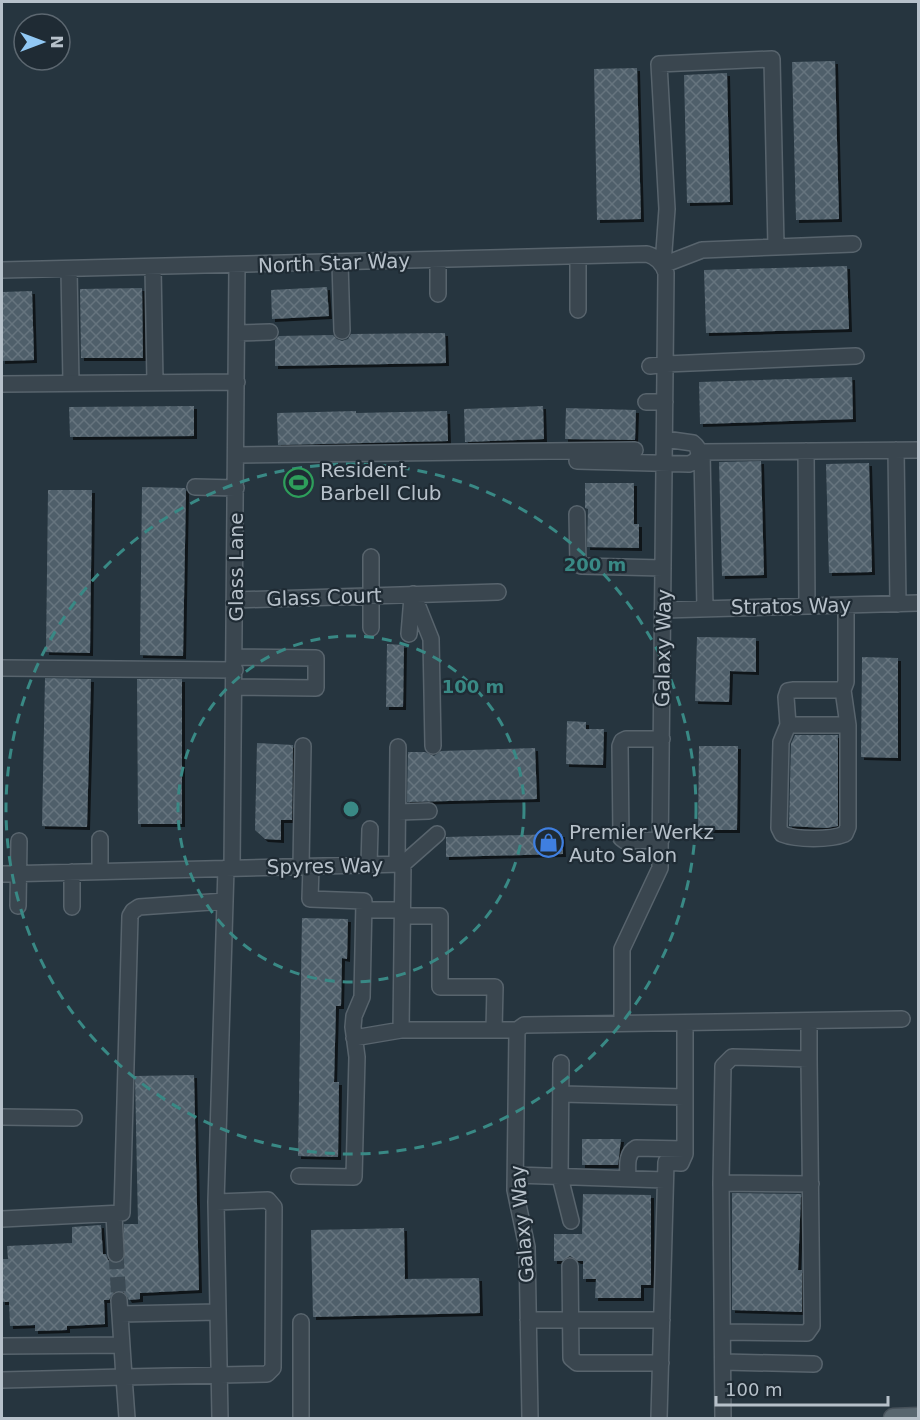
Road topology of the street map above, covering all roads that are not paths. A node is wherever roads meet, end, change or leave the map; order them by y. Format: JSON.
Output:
{"nodes":[{"id":1,"x":853,"y":244,"type":"dead end"},
{"id":2,"x":776,"y":247,"type":"junction"},
{"id":3,"x":578,"y":256,"type":"junction"},
{"id":4,"x":550,"y":257,"type":"junction"},
{"id":5,"x":438,"y":260,"type":"junction"},
{"id":6,"x":340,"y":262,"type":"junction"},
{"id":7,"x":237,"y":265,"type":"junction"},
{"id":8,"x":663,"y":265,"type":"junction"},
{"id":9,"x":153,"y":267,"type":"junction"},
{"id":10,"x":69,"y":269,"type":"junction"},
{"id":11,"x":2,"y":270,"type":"edge"},
{"id":12,"x":550,"y":272,"type":"dead end"},
{"id":13,"x":438,"y":294,"type":"dead end"},
{"id":14,"x":578,"y":310,"type":"dead end"},
{"id":15,"x":342,"y":331,"type":"dead end"},
{"id":16,"x":270,"y":332,"type":"dead end"},
{"id":17,"x":237,"y":333,"type":"junction"},
{"id":18,"x":856,"y":356,"type":"dead end"},
{"id":19,"x":666,"y":364,"type":"junction"},
{"id":20,"x":650,"y":366,"type":"dead end"},
{"id":21,"x":237,"y":382,"type":"junction"},
{"id":22,"x":71,"y":383,"type":"junction"},
{"id":23,"x":155,"y":383,"type":"junction"},
{"id":24,"x":2,"y":384,"type":"edge"},
{"id":25,"x":646,"y":402,"type":"dead end"},
{"id":26,"x":665,"y":402,"type":"junction"},
{"id":27,"x":665,"y":439,"type":"junction"},
{"id":28,"x":635,"y":450,"type":"dead end"},
{"id":29,"x":896,"y":450,"type":"junction"},
{"id":30,"x":918,"y":450,"type":"edge"},
{"id":31,"x":806,"y":451,"type":"junction"},
{"id":32,"x":701,"y":452,"type":"junction"},
{"id":33,"x":236,"y":455,"type":"junction"},
{"id":34,"x":577,"y":461,"type":"dead end"},
{"id":35,"x":664,"y":463,"type":"junction"},
{"id":36,"x":195,"y":487,"type":"dead end"},
{"id":37,"x":236,"y":488,"type":"junction"},
{"id":38,"x":577,"y":514,"type":"dead end"},
{"id":39,"x":371,"y":557,"type":"dead end"},
{"id":40,"x":663,"y":568,"type":"junction"},
{"id":41,"x":498,"y":592,"type":"dead end"},
{"id":42,"x":413,"y":594,"type":"junction"},
{"id":43,"x":372,"y":595,"type":"junction"},
{"id":44,"x":235,"y":600,"type":"junction"},
{"id":45,"x":918,"y":603,"type":"edge"},
{"id":46,"x":898,"y":604,"type":"junction"},
{"id":47,"x":846,"y":605,"type":"junction"},
{"id":48,"x":807,"y":606,"type":"junction"},
{"id":49,"x":705,"y":609,"type":"junction"},
{"id":50,"x":663,"y":610,"type":"junction"},
{"id":51,"x":371,"y":628,"type":"dead end"},
{"id":52,"x":410,"y":634,"type":"dead end"},
{"id":53,"x":235,"y":663,"type":"junction"},
{"id":54,"x":2,"y":668,"type":"edge"},
{"id":55,"x":234,"y":687,"type":"junction"},
{"id":56,"x":843,"y":690,"type":"junction"},
{"id":57,"x":788,"y":725,"type":"junction"},
{"id":58,"x":848,"y":725,"type":"junction"},
{"id":59,"x":662,"y":739,"type":"junction"},
{"id":60,"x":303,"y":746,"type":"dead end"},
{"id":61,"x":433,"y":746,"type":"dead end"},
{"id":62,"x":398,"y":747,"type":"dead end"},
{"id":63,"x":429,"y":811,"type":"dead end"},
{"id":64,"x":398,"y":812,"type":"junction"},
{"id":65,"x":370,"y":829,"type":"dead end"},
{"id":66,"x":437,"y":834,"type":"dead end"},
{"id":67,"x":100,"y":839,"type":"dead end"},
{"id":68,"x":661,"y":840,"type":"junction"},
{"id":69,"x":19,"y":841,"type":"dead end"},
{"id":70,"x":400,"y":864,"type":"junction"},
{"id":71,"x":369,"y":865,"type":"junction"},
{"id":72,"x":306,"y":867,"type":"junction"},
{"id":73,"x":229,"y":868,"type":"junction"},
{"id":74,"x":100,"y":871,"type":"junction"},
{"id":75,"x":72,"y":872,"type":"junction"},
{"id":76,"x":18,"y":873,"type":"junction"},
{"id":77,"x":2,"y":874,"type":"edge"},
{"id":78,"x":225,"y":901,"type":"junction"},
{"id":79,"x":18,"y":906,"type":"dead end"},
{"id":80,"x":72,"y":907,"type":"dead end"},
{"id":81,"x":364,"y":910,"type":"junction"},
{"id":82,"x":403,"y":913,"type":"junction"},
{"id":83,"x":902,"y":1019,"type":"dead end"},
{"id":84,"x":809,"y":1021,"type":"junction"},
{"id":85,"x":622,"y":1023,"type":"junction"},
{"id":86,"x":685,"y":1023,"type":"junction"},
{"id":87,"x":401,"y":1030,"type":"junction"},
{"id":88,"x":494,"y":1030,"type":"junction"},
{"id":89,"x":517,"y":1030,"type":"junction"},
{"id":90,"x":354,"y":1038,"type":"junction"},
{"id":91,"x":809,"y":1059,"type":"junction"},
{"id":92,"x":561,"y":1063,"type":"dead end"},
{"id":93,"x":561,"y":1094,"type":"junction"},
{"id":94,"x":685,"y":1097,"type":"junction"},
{"id":95,"x":2,"y":1117,"type":"edge"},
{"id":96,"x":74,"y":1118,"type":"dead end"},
{"id":97,"x":685,"y":1149,"type":"junction"},
{"id":98,"x":516,"y":1175,"type":"junction"},
{"id":99,"x":299,"y":1176,"type":"dead end"},
{"id":100,"x":560,"y":1177,"type":"junction"},
{"id":101,"x":628,"y":1179,"type":"junction"},
{"id":102,"x":665,"y":1180,"type":"junction"},
{"id":103,"x":721,"y":1183,"type":"junction"},
{"id":104,"x":812,"y":1184,"type":"junction"},
{"id":105,"x":216,"y":1202,"type":"junction"},
{"id":106,"x":114,"y":1214,"type":"junction"},
{"id":107,"x":2,"y":1219,"type":"edge"},
{"id":108,"x":571,"y":1221,"type":"dead end"},
{"id":109,"x":116,"y":1254,"type":"tunnel mouth"},
{"id":110,"x":570,"y":1266,"type":"dead end"},
{"id":111,"x":218,"y":1312,"type":"junction"},
{"id":112,"x":569,"y":1319,"type":"junction"},
{"id":113,"x":528,"y":1320,"type":"junction"},
{"id":114,"x":662,"y":1320,"type":"junction"},
{"id":115,"x":301,"y":1322,"type":"dead end"},
{"id":116,"x":723,"y":1332,"type":"junction"},
{"id":117,"x":122,"y":1345,"type":"junction"},
{"id":118,"x":2,"y":1346,"type":"edge"},
{"id":119,"x":723,"y":1362,"type":"junction"},
{"id":120,"x":661,"y":1363,"type":"junction"},
{"id":121,"x":814,"y":1364,"type":"dead end"},
{"id":122,"x":219,"y":1375,"type":"junction"},
{"id":123,"x":124,"y":1377,"type":"junction"},
{"id":124,"x":2,"y":1380,"type":"edge"},
{"id":125,"x":918,"y":1417,"type":"edge"},
{"id":126,"x":128,"y":1419,"type":"edge"},
{"id":127,"x":220,"y":1419,"type":"edge"},
{"id":128,"x":301,"y":1419,"type":"edge"},
{"id":129,"x":530,"y":1419,"type":"edge"},
{"id":130,"x":659,"y":1419,"type":"edge"},
{"id":131,"x":723,"y":1419,"type":"edge"},
{"id":132,"x":893,"y":1419,"type":"edge"}],
"edges":[{"from":1,"to":2,"type":"street"},
{"from":2,"to":8,"type":"street"},
{"from":2,"to":8,"type":"street","name":"Galaxy Way"},
{"from":3,"to":4,"type":"street","name":"North Star Way"},
{"from":3,"to":8,"type":"street","name":"North Star Way"},
{"from":3,"to":14,"type":"street"},
{"from":4,"to":5,"type":"street","name":"North Star Way"},
{"from":4,"to":12,"type":"street"},
{"from":5,"to":6,"type":"street","name":"North Star Way"},
{"from":5,"to":13,"type":"street"},
{"from":6,"to":7,"type":"street","name":"North Star Way"},
{"from":6,"to":15,"type":"street"},
{"from":7,"to":9,"type":"street","name":"North Star Way"},
{"from":7,"to":17,"type":"street","name":"Glass Lane"},
{"from":8,"to":19,"type":"street","name":"Galaxy Way"},
{"from":9,"to":10,"type":"street","name":"North Star Way"},
{"from":9,"to":23,"type":"street"},
{"from":10,"to":11,"type":"street","name":"North Star Way"},
{"from":10,"to":22,"type":"street"},
{"from":16,"to":17,"type":"street"},
{"from":17,"to":21,"type":"street","name":"Glass Lane"},
{"from":18,"to":19,"type":"street"},
{"from":19,"to":20,"type":"street"},
{"from":19,"to":26,"type":"street","name":"Galaxy Way"},
{"from":21,"to":23,"type":"street"},
{"from":21,"to":33,"type":"street","name":"Glass Lane"},
{"from":22,"to":23,"type":"street"},
{"from":22,"to":24,"type":"street"},
{"from":25,"to":26,"type":"street"},
{"from":26,"to":27,"type":"street","name":"Galaxy Way"},
{"from":27,"to":32,"type":"street"},
{"from":27,"to":35,"type":"street","name":"Galaxy Way"},
{"from":28,"to":33,"type":"street"},
{"from":29,"to":30,"type":"street"},
{"from":29,"to":31,"type":"street"},
{"from":29,"to":46,"type":"street"},
{"from":31,"to":32,"type":"street"},
{"from":31,"to":48,"type":"street"},
{"from":32,"to":35,"type":"street"},
{"from":32,"to":49,"type":"street"},
{"from":33,"to":37,"type":"street","name":"Glass Lane"},
{"from":34,"to":35,"type":"street"},
{"from":35,"to":40,"type":"street","name":"Galaxy Way"},
{"from":36,"to":37,"type":"street"},
{"from":37,"to":44,"type":"street","name":"Glass Lane"},
{"from":38,"to":40,"type":"street"},
{"from":39,"to":43,"type":"street"},
{"from":40,"to":50,"type":"street","name":"Galaxy Way"},
{"from":41,"to":42,"type":"street","name":"Glass Court"},
{"from":42,"to":43,"type":"street","name":"Glass Court"},
{"from":42,"to":52,"type":"street"},
{"from":42,"to":61,"type":"street"},
{"from":43,"to":44,"type":"street","name":"Glass Court"},
{"from":43,"to":51,"type":"street"},
{"from":44,"to":53,"type":"street","name":"Glass Lane"},
{"from":45,"to":46,"type":"street","name":"Stratos Way"},
{"from":46,"to":47,"type":"street","name":"Stratos Way"},
{"from":47,"to":48,"type":"street","name":"Stratos Way"},
{"from":47,"to":56,"type":"street"},
{"from":48,"to":49,"type":"street","name":"Stratos Way"},
{"from":49,"to":50,"type":"street","name":"Stratos Way"},
{"from":50,"to":59,"type":"street","name":"Galaxy Way"},
{"from":53,"to":54,"type":"street"},
{"from":53,"to":55,"type":"street","name":"Glass Lane"},
{"from":53,"to":55,"type":"street"},
{"from":55,"to":73,"type":"street","name":"Glass Lane"},
{"from":56,"to":57,"type":"street"},
{"from":56,"to":58,"type":"street"},
{"from":57,"to":58,"type":"street"},
{"from":57,"to":58,"type":"street"},
{"from":59,"to":68,"type":"street","name":"Galaxy Way"},
{"from":59,"to":68,"type":"street"},
{"from":60,"to":72,"type":"street"},
{"from":62,"to":64,"type":"street"},
{"from":63,"to":64,"type":"street"},
{"from":64,"to":70,"type":"street"},
{"from":65,"to":71,"type":"street"},
{"from":66,"to":70,"type":"street"},
{"from":67,"to":74,"type":"street"},
{"from":68,"to":85,"type":"street","name":"Galaxy Way"},
{"from":69,"to":76,"type":"street"},
{"from":70,"to":71,"type":"street","name":"Spyres Way"},
{"from":70,"to":82,"type":"street","name":"Spyres Way"},
{"from":71,"to":72,"type":"street","name":"Spyres Way"},
{"from":72,"to":73,"type":"street","name":"Spyres Way"},
{"from":72,"to":81,"type":"street"},
{"from":73,"to":74,"type":"street","name":"Spyres Way"},
{"from":73,"to":78,"type":"street","name":"Glass Lane"},
{"from":74,"to":75,"type":"street","name":"Spyres Way"},
{"from":75,"to":76,"type":"street","name":"Spyres Way"},
{"from":75,"to":80,"type":"street"},
{"from":76,"to":77,"type":"street","name":"Spyres Way"},
{"from":76,"to":79,"type":"street"},
{"from":78,"to":105,"type":"street","name":"Glass Lane"},
{"from":78,"to":106,"type":"street"},
{"from":81,"to":82,"type":"street"},
{"from":81,"to":90,"type":"street"},
{"from":82,"to":87,"type":"street","name":"Spyres Way"},
{"from":82,"to":88,"type":"street"},
{"from":83,"to":84,"type":"street"},
{"from":84,"to":86,"type":"street"},
{"from":84,"to":91,"type":"street"},
{"from":85,"to":86,"type":"street"},
{"from":85,"to":89,"type":"street"},
{"from":86,"to":94,"type":"street"},
{"from":87,"to":88,"type":"street"},
{"from":87,"to":90,"type":"street"},
{"from":88,"to":89,"type":"street"},
{"from":89,"to":98,"type":"street","name":"Galaxy Way"},
{"from":90,"to":99,"type":"street"},
{"from":91,"to":103,"type":"street"},
{"from":91,"to":104,"type":"street"},
{"from":92,"to":93,"type":"street"},
{"from":93,"to":94,"type":"street"},
{"from":93,"to":100,"type":"street"},
{"from":94,"to":97,"type":"street"},
{"from":95,"to":96,"type":"street"},
{"from":97,"to":101,"type":"street"},
{"from":97,"to":102,"type":"street"},
{"from":98,"to":100,"type":"street"},
{"from":98,"to":113,"type":"street","name":"Galaxy Way"},
{"from":100,"to":101,"type":"street"},
{"from":100,"to":108,"type":"street"},
{"from":101,"to":102,"type":"street"},
{"from":102,"to":114,"type":"street"},
{"from":103,"to":104,"type":"street"},
{"from":103,"to":116,"type":"street"},
{"from":104,"to":116,"type":"street"},
{"from":105,"to":111,"type":"street","name":"Glass Lane"},
{"from":105,"to":122,"type":"street"},
{"from":106,"to":107,"type":"street"},
{"from":106,"to":109,"type":"street"},
{"from":110,"to":112,"type":"street"},
{"from":111,"to":117,"type":"street"},
{"from":111,"to":122,"type":"street","name":"Glass Lane"},
{"from":112,"to":113,"type":"street"},
{"from":112,"to":114,"type":"street"},
{"from":112,"to":120,"type":"street"},
{"from":113,"to":129,"type":"street","name":"Galaxy Way"},
{"from":114,"to":120,"type":"street"},
{"from":115,"to":128,"type":"street"},
{"from":116,"to":119,"type":"street"},
{"from":117,"to":118,"type":"street"},
{"from":117,"to":123,"type":"street"},
{"from":119,"to":121,"type":"street"},
{"from":119,"to":131,"type":"street"},
{"from":120,"to":130,"type":"street"},
{"from":122,"to":123,"type":"street"},
{"from":122,"to":127,"type":"street","name":"Glass Lane"},
{"from":123,"to":124,"type":"street"},
{"from":123,"to":126,"type":"street"},
{"from":125,"to":132,"type":"main road"}]}
